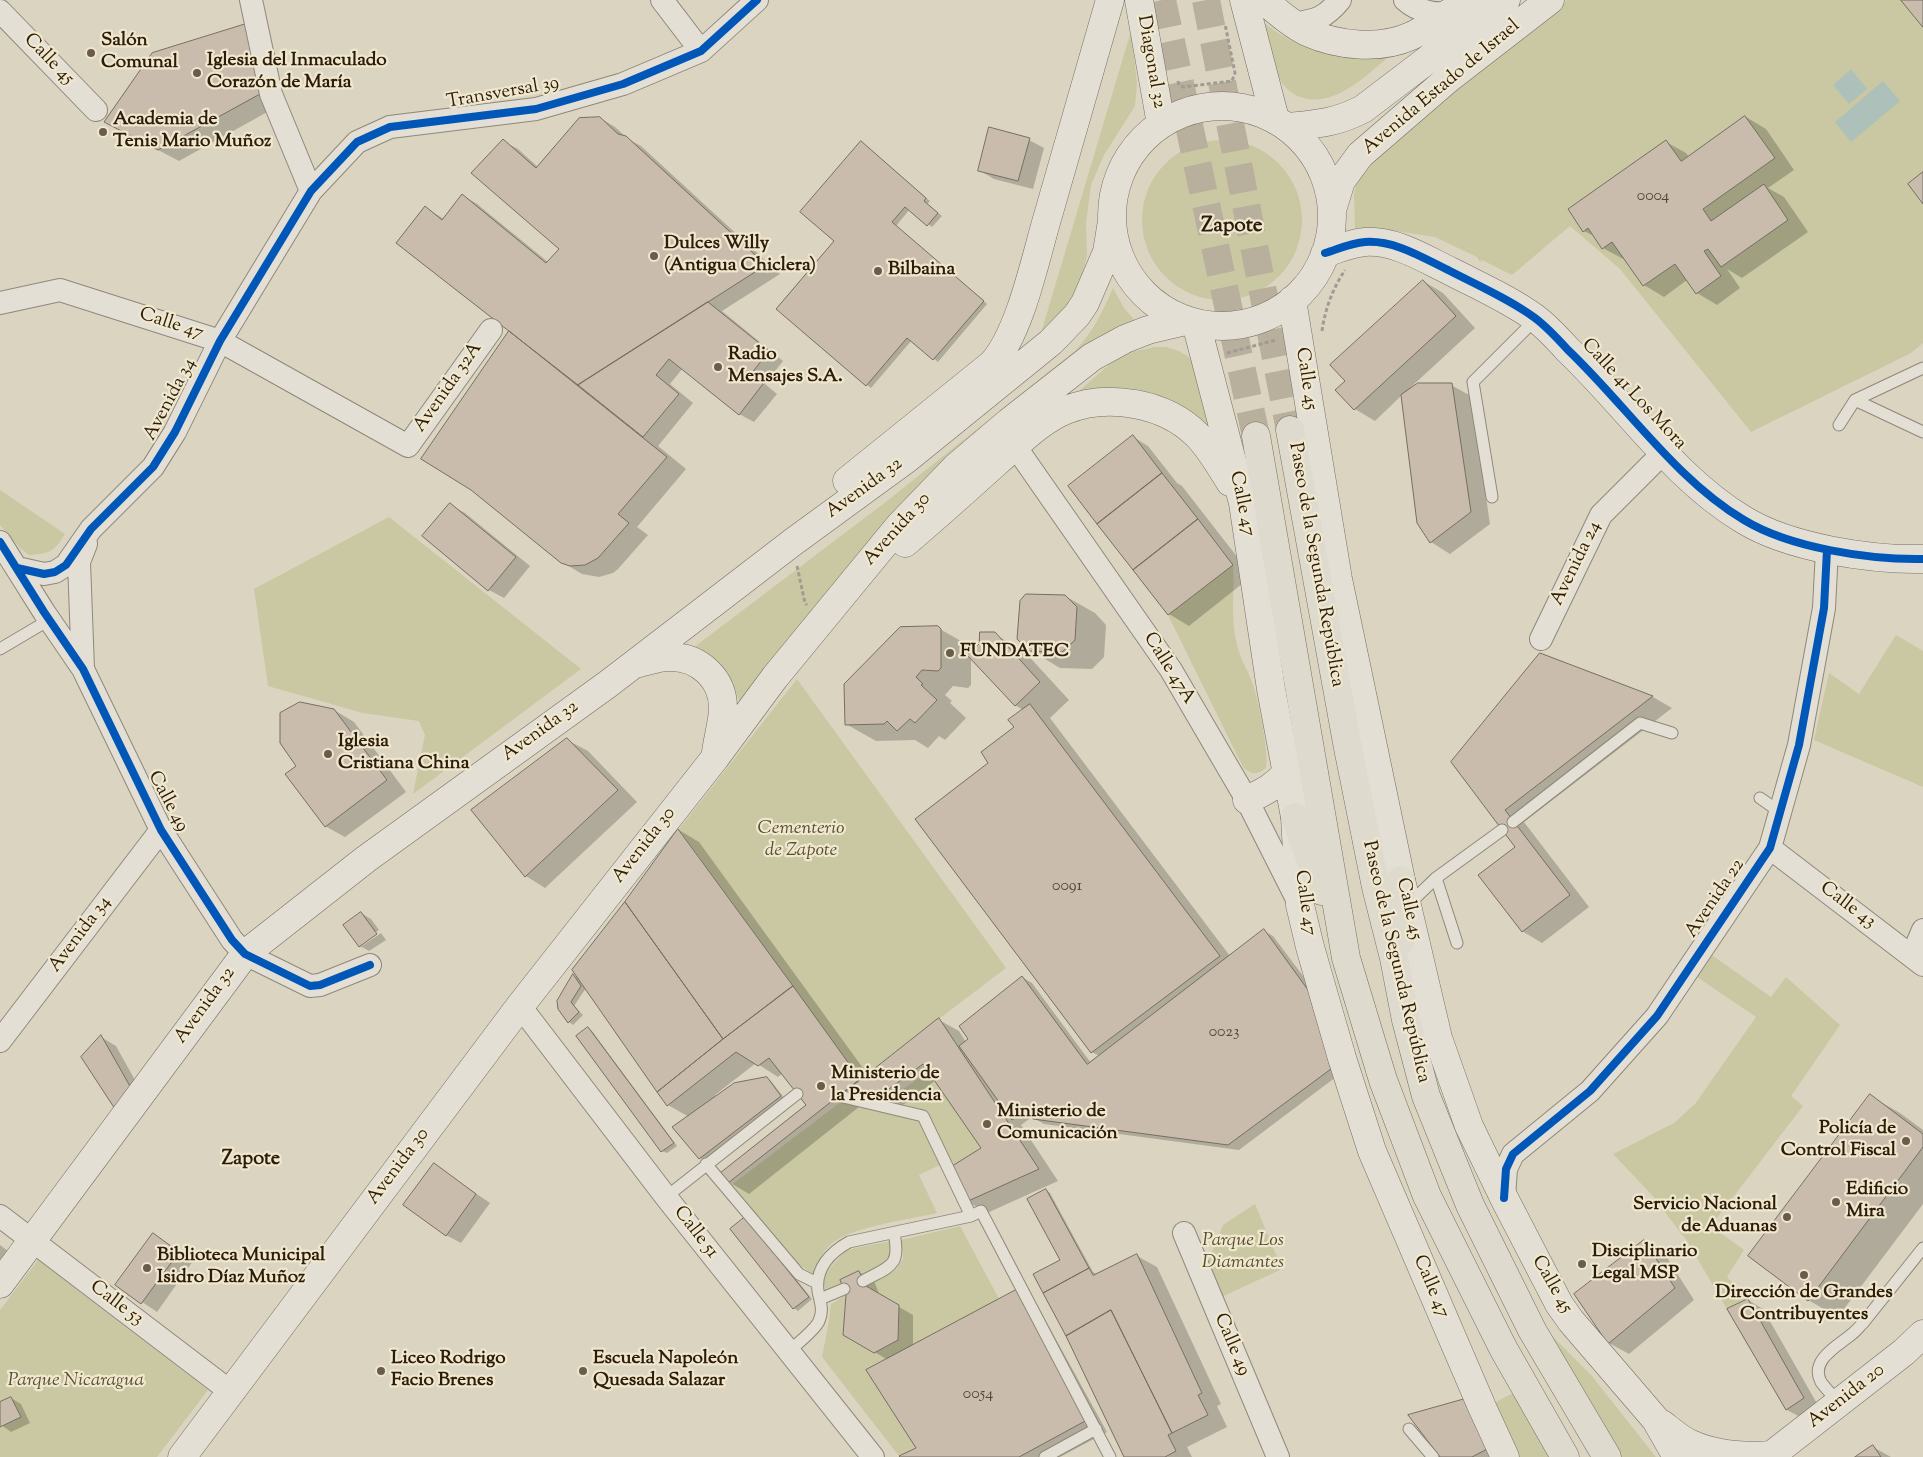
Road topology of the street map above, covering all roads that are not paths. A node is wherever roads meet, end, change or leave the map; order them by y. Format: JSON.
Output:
{"nodes":[{"id":1,"x":251,"y":0,"type":"edge"},
{"id":2,"x":662,"y":0,"type":"edge"},
{"id":3,"x":757,"y":0,"type":"edge"},
{"id":4,"x":1110,"y":0,"type":"edge"},
{"id":5,"x":1140,"y":0,"type":"edge"},
{"id":6,"x":1244,"y":0,"type":"edge"},
{"id":7,"x":1264,"y":0,"type":"edge"},
{"id":8,"x":1340,"y":0,"type":"edge"},
{"id":9,"x":1405,"y":0,"type":"edge"},
{"id":10,"x":1475,"y":0,"type":"edge"},
{"id":11,"x":1506,"y":0,"type":"edge"},
{"id":12,"x":1550,"y":0,"type":"edge"},
{"id":13,"x":1458,"y":6,"type":"edge"},
{"id":14,"x":0,"y":11,"type":"edge"},
{"id":15,"x":1294,"y":24,"type":"junction"},
{"id":16,"x":701,"y":51,"type":"junction"},
{"id":17,"x":96,"y":110,"type":"dead end"},
{"id":18,"x":1281,"y":123,"type":"junction"},
{"id":19,"x":1161,"y":124,"type":"junction"},
{"id":20,"x":312,"y":191,"type":"junction"},
{"id":21,"x":1332,"y":210,"type":"junction"},
{"id":22,"x":1112,"y":221,"type":"junction"},
{"id":23,"x":1336,"y":260,"type":"junction"},
{"id":24,"x":1292,"y":300,"type":"junction"},
{"id":25,"x":0,"y":303,"type":"edge"},
{"id":26,"x":1536,"y":319,"type":"junction"},
{"id":27,"x":1191,"y":322,"type":"junction"},
{"id":28,"x":491,"y":330,"type":"dead end"},
{"id":29,"x":220,"y":341,"type":"junction"},
{"id":30,"x":1923,"y":368,"type":"edge"},
{"id":31,"x":1855,"y":400,"type":"junction"},
{"id":32,"x":1839,"y":424,"type":"dead end"},
{"id":33,"x":1290,"y":430,"type":"tunnel mouth"},
{"id":34,"x":1923,"y":432,"type":"edge"},
{"id":35,"x":1256,"y":436,"type":"tunnel mouth"},
{"id":36,"x":408,"y":446,"type":"joint"},
{"id":37,"x":1015,"y":446,"type":"junction"},
{"id":38,"x":1664,"y":452,"type":"junction"},
{"id":39,"x":1492,"y":497,"type":"dead end"},
{"id":40,"x":1242,"y":502,"type":"junction"},
{"id":41,"x":91,"y":529,"type":"junction"},
{"id":42,"x":0,"y":542,"type":"edge"},
{"id":43,"x":793,"y":542,"type":"junction"},
{"id":44,"x":1828,"y":550,"type":"junction"},
{"id":45,"x":1923,"y":560,"type":"edge"},
{"id":46,"x":17,"y":568,"type":"junction"},
{"id":47,"x":852,"y":583,"type":"junction"},
{"id":48,"x":50,"y":620,"type":"junction"},
{"id":49,"x":1541,"y":639,"type":"dead end"},
{"id":50,"x":0,"y":649,"type":"edge"},
{"id":51,"x":632,"y":665,"type":"junction"},
{"id":52,"x":83,"y":669,"type":"junction"},
{"id":53,"x":1672,"y":732,"type":"dead end"},
{"id":54,"x":715,"y":758,"type":"junction"},
{"id":55,"x":1287,"y":772,"type":"junction"},
{"id":56,"x":1760,"y":798,"type":"dead end"},
{"id":57,"x":1247,"y":800,"type":"junction"},
{"id":58,"x":1780,"y":812,"type":"junction"},
{"id":59,"x":1295,"y":817,"type":"junction"},
{"id":60,"x":1513,"y":822,"type":"dead end"},
{"id":61,"x":161,"y":830,"type":"junction"},
{"id":62,"x":1502,"y":830,"type":"dead end"},
{"id":63,"x":1770,"y":848,"type":"junction"},
{"id":64,"x":1436,"y":878,"type":"junction"},
{"id":65,"x":1401,"y":880,"type":"junction"},
{"id":66,"x":1300,"y":905,"type":"junction"},
{"id":67,"x":1407,"y":906,"type":"junction"},
{"id":68,"x":1923,"y":930,"type":"edge"},
{"id":69,"x":1457,"y":943,"type":"dead end"},
{"id":70,"x":245,"y":954,"type":"junction"},
{"id":71,"x":1346,"y":958,"type":"junction"},
{"id":72,"x":1917,"y":961,"type":"edge"},
{"id":73,"x":370,"y":965,"type":"dead end"},
{"id":74,"x":1399,"y":986,"type":"junction"},
{"id":75,"x":520,"y":1006,"type":"junction"},
{"id":76,"x":0,"y":1041,"type":"edge"},
{"id":77,"x":797,"y":1094,"type":"dead end"},
{"id":78,"x":839,"y":1096,"type":"dead end"},
{"id":79,"x":1483,"y":1154,"type":"junction"},
{"id":80,"x":1513,"y":1154,"type":"junction"},
{"id":81,"x":706,"y":1164,"type":"junction"},
{"id":82,"x":666,"y":1197,"type":"junction"},
{"id":83,"x":1504,"y":1198,"type":"junction"},
{"id":84,"x":0,"y":1216,"type":"edge"},
{"id":85,"x":971,"y":1216,"type":"junction"},
{"id":86,"x":894,"y":1233,"type":"junction"},
{"id":87,"x":1184,"y":1233,"type":"dead end"},
{"id":88,"x":33,"y":1241,"type":"junction"},
{"id":89,"x":1923,"y":1248,"type":"edge"},
{"id":90,"x":863,"y":1281,"type":"dead end"},
{"id":91,"x":817,"y":1283,"type":"junction"},
{"id":92,"x":0,"y":1284,"type":"edge"},
{"id":93,"x":844,"y":1289,"type":"dead end"},
{"id":94,"x":820,"y":1299,"type":"junction"},
{"id":95,"x":1923,"y":1334,"type":"edge"},
{"id":96,"x":789,"y":1351,"type":"junction"},
{"id":97,"x":231,"y":1392,"type":"junction"},
{"id":98,"x":1839,"y":1403,"type":"junction"},
{"id":99,"x":1656,"y":1420,"type":"junction"},
{"id":100,"x":1096,"y":1429,"type":"junction"},
{"id":101,"x":1409,"y":1429,"type":"dead end"},
{"id":102,"x":1770,"y":1456,"type":"edge"},
{"id":103,"x":182,"y":1457,"type":"edge"},
{"id":104,"x":873,"y":1457,"type":"edge"},
{"id":105,"x":1045,"y":1457,"type":"edge"},
{"id":106,"x":1110,"y":1457,"type":"edge"},
{"id":107,"x":1278,"y":1457,"type":"edge"},
{"id":108,"x":1433,"y":1457,"type":"edge"},
{"id":109,"x":1506,"y":1457,"type":"edge"},
{"id":110,"x":1565,"y":1457,"type":"edge"},
{"id":111,"x":1607,"y":1457,"type":"edge"},
{"id":112,"x":1677,"y":1457,"type":"edge"}],
"edges":[{"from":1,"to":20,"type":"street"},
{"from":2,"to":16,"type":"street"},
{"from":3,"to":16,"type":"street","name":"Transversal 39"},
{"from":4,"to":43,"type":"main road"},
{"from":5,"to":19,"type":"main road","name":"Diagonal 32"},
{"from":6,"to":18,"type":"main road"},
{"from":7,"to":15,"type":"main road"},
{"from":8,"to":15,"type":"street"},
{"from":9,"to":13,"type":"street"},
{"from":10,"to":13,"type":"main road"},
{"from":11,"to":18,"type":"main road","name":"Avenida Estado de Israel"},
{"from":12,"to":21,"type":"main road","name":"Avenida Estado de Israel"},
{"from":13,"to":15,"type":"main road"},
{"from":14,"to":17,"type":"street","name":"Calle 45"},
{"from":16,"to":20,"type":"street","name":"Transversal 39"},
{"from":18,"to":19,"type":"main road"},
{"from":18,"to":21,"type":"main road"},
{"from":19,"to":22,"type":"main road"},
{"from":20,"to":29,"type":"street","name":"Avenida 34"},
{"from":21,"to":23,"type":"main road"},
{"from":22,"to":27,"type":"main road"},
{"from":22,"to":43,"type":"main road","name":"Avenida 32"},
{"from":23,"to":24,"type":"main road"},
{"from":23,"to":26,"type":"main road","name":"Calle 41 Los Mora"},
{"from":24,"to":27,"type":"main road"},
{"from":24,"to":65,"type":"main road","name":"Calle 45"},
{"from":25,"to":29,"type":"street","name":"Calle 47"},
{"from":26,"to":38,"type":"main road","name":"Calle 41 Los Mora"},
{"from":26,"to":39,"type":"lane"},
{"from":27,"to":40,"type":"main road","name":"Calle 47"},
{"from":27,"to":47,"type":"main road","name":"Avenida 30"},
{"from":28,"to":36,"type":"street","name":"Avenida 32A"},
{"from":29,"to":36,"type":"street","name":"Calle 47"},
{"from":29,"to":41,"type":"street","name":"Avenida 34"},
{"from":30,"to":31,"type":"lane"},
{"from":31,"to":32,"type":"lane"},
{"from":31,"to":34,"type":"lane"},
{"from":33,"to":74,"type":"highway","name":"Paseo de la Segunda República"},
{"from":35,"to":71,"type":"highway","name":"Paseo de la Segunda República"},
{"from":37,"to":40,"type":"main road"},
{"from":37,"to":47,"type":"main road"},
{"from":37,"to":57,"type":"street","name":"Calle 47A"},
{"from":38,"to":44,"type":"main road","name":"Calle 41 Los Mora"},
{"from":38,"to":49,"type":"street","name":"Avenida 24"},
{"from":40,"to":55,"type":"main road","name":"Calle 47"},
{"from":41,"to":46,"type":"street","name":"Avenida 34"},
{"from":41,"to":52,"type":"street","name":"Avenida 34"},
{"from":42,"to":46,"type":"street","name":"Calle 49"},
{"from":43,"to":51,"type":"main road","name":"Avenida 32"},
{"from":44,"to":45,"type":"main road","name":"Calle 41 Los Mora"},
{"from":44,"to":58,"type":"street","name":"Avenida 22"},
{"from":46,"to":48,"type":"street","name":"Calle 49"},
{"from":47,"to":54,"type":"main road","name":"Avenida 30"},
{"from":48,"to":50,"type":"lane"},
{"from":48,"to":52,"type":"street","name":"Calle 49"},
{"from":51,"to":54,"type":"main road"},
{"from":51,"to":70,"type":"main road","name":"Avenida 32"},
{"from":52,"to":61,"type":"street","name":"Calle 49"},
{"from":53,"to":60,"type":"lane"},
{"from":54,"to":75,"type":"main road","name":"Avenida 30"},
{"from":55,"to":57,"type":"main road"},
{"from":55,"to":59,"type":"main road","name":"Calle 47"},
{"from":56,"to":58,"type":"lane"},
{"from":57,"to":66,"type":"street","name":"Calle 47A"},
{"from":58,"to":63,"type":"street","name":"Avenida 22"},
{"from":59,"to":66,"type":"main road","name":"Calle 47"},
{"from":59,"to":71,"type":"highway"},
{"from":61,"to":70,"type":"street","name":"Calle 49"},
{"from":61,"to":76,"type":"street","name":"Avenida 34"},
{"from":62,"to":64,"type":"lane"},
{"from":63,"to":72,"type":"street","name":"Calle 43"},
{"from":63,"to":80,"type":"street","name":"Avenida 22"},
{"from":64,"to":67,"type":"lane"},
{"from":64,"to":69,"type":"lane"},
{"from":65,"to":67,"type":"main road","name":"Calle 45"},
{"from":65,"to":74,"type":"highway"},
{"from":66,"to":109,"type":"main road","name":"Calle 47"},
{"from":67,"to":79,"type":"main road","name":"Calle 45"},
{"from":68,"to":72,"type":"street"},
{"from":70,"to":73,"type":"street","name":"Calle 49"},
{"from":70,"to":88,"type":"main road","name":"Avenida 32"},
{"from":71,"to":110,"type":"highway","name":"Paseo de la Segunda República"},
{"from":74,"to":111,"type":"highway","name":"Paseo de la Segunda República"},
{"from":75,"to":82,"type":"street","name":"Calle 51"},
{"from":75,"to":97,"type":"main road","name":"Avenida 30"},
{"from":77,"to":81,"type":"lane"},
{"from":78,"to":85,"type":"lane"},
{"from":79,"to":80,"type":"street"},
{"from":79,"to":83,"type":"main road","name":"Calle 45"},
{"from":80,"to":83,"type":"street"},
{"from":81,"to":82,"type":"lane"},
{"from":81,"to":91,"type":"lane"},
{"from":82,"to":96,"type":"street","name":"Calle 51"},
{"from":83,"to":99,"type":"main road","name":"Calle 45"},
{"from":84,"to":88,"type":"street","name":"Calle 53"},
{"from":85,"to":86,"type":"lane"},
{"from":85,"to":100,"type":"lane"},
{"from":86,"to":90,"type":"lane"},
{"from":86,"to":91,"type":"lane"},
{"from":87,"to":107,"type":"street","name":"Calle 49"},
{"from":88,"to":92,"type":"main road","name":"Avenida 32"},
{"from":88,"to":97,"type":"street","name":"Calle 53"},
{"from":89,"to":98,"type":"lane"},
{"from":91,"to":94,"type":"lane"},
{"from":93,"to":94,"type":"lane"},
{"from":94,"to":96,"type":"lane"},
{"from":95,"to":98,"type":"main road","name":"Avenida 20"},
{"from":96,"to":104,"type":"street","name":"Calle 51"},
{"from":97,"to":103,"type":"main road","name":"Avenida 30"},
{"from":98,"to":102,"type":"main road","name":"Avenida 20"},
{"from":99,"to":102,"type":"main road"},
{"from":99,"to":112,"type":"main road","name":"Calle 45"},
{"from":100,"to":105,"type":"lane"},
{"from":100,"to":106,"type":"lane"},
{"from":101,"to":108,"type":"lane"}]}
